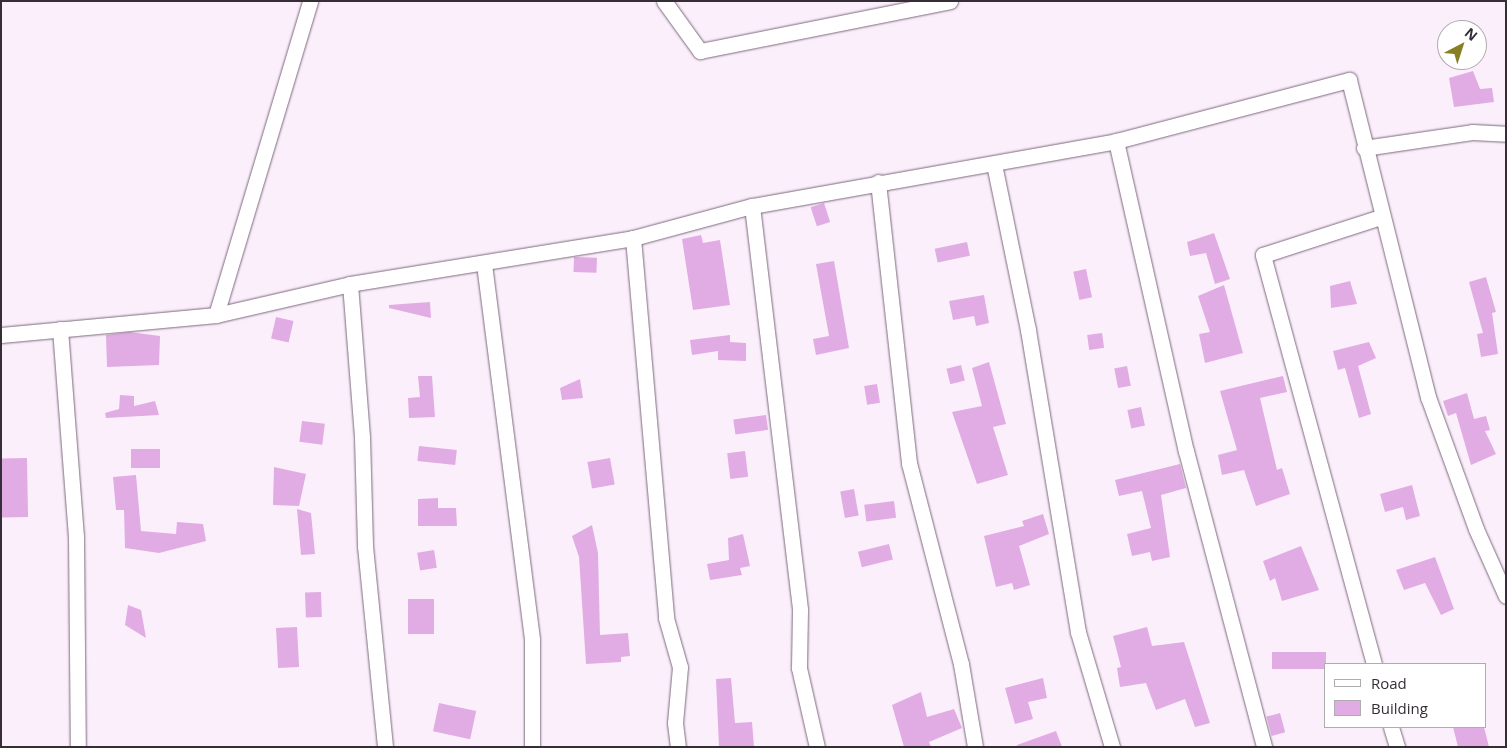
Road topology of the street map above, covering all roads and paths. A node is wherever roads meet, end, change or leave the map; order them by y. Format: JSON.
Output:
{"nodes":[{"id":1,"x":310,"y":1,"type":"edge"},
{"id":2,"x":664,"y":1,"type":"edge"},
{"id":3,"x":950,"y":1,"type":"edge"},
{"id":4,"x":1506,"y":134,"type":"edge"},
{"id":5,"x":1116,"y":141,"type":"junction"},
{"id":6,"x":1364,"y":148,"type":"junction"},
{"id":7,"x":994,"y":164,"type":"junction"},
{"id":8,"x":878,"y":182,"type":"junction"},
{"id":9,"x":752,"y":206,"type":"junction"},
{"id":10,"x":1381,"y":217,"type":"junction"},
{"id":11,"x":633,"y":238,"type":"junction"},
{"id":12,"x":484,"y":264,"type":"junction"},
{"id":13,"x":350,"y":284,"type":"junction"},
{"id":14,"x":216,"y":315,"type":"junction"},
{"id":15,"x":60,"y":329,"type":"junction"},
{"id":16,"x":1,"y":336,"type":"edge"},
{"id":17,"x":1506,"y":596,"type":"edge"},
{"id":18,"x":1374,"y":663,"type":"edge"},
{"id":19,"x":1391,"y":728,"type":"edge"},
{"id":20,"x":78,"y":747,"type":"edge"},
{"id":21,"x":385,"y":747,"type":"edge"},
{"id":22,"x":532,"y":747,"type":"edge"},
{"id":23,"x":678,"y":747,"type":"edge"},
{"id":24,"x":817,"y":747,"type":"edge"},
{"id":25,"x":976,"y":747,"type":"edge"},
{"id":26,"x":1112,"y":747,"type":"edge"},
{"id":27,"x":1264,"y":747,"type":"edge"},
{"id":28,"x":1397,"y":747,"type":"edge"}],
"edges":[{"from":1,"to":14,"type":"street"},
{"from":2,"to":3,"type":"street"},
{"from":4,"to":6,"type":"street"},
{"from":5,"to":6,"type":"street"},
{"from":5,"to":7,"type":"street"},
{"from":5,"to":27,"type":"street"},
{"from":6,"to":10,"type":"street"},
{"from":7,"to":8,"type":"street"},
{"from":7,"to":26,"type":"street"},
{"from":8,"to":9,"type":"street"},
{"from":8,"to":25,"type":"street"},
{"from":9,"to":11,"type":"street"},
{"from":9,"to":24,"type":"street"},
{"from":10,"to":17,"type":"street"},
{"from":10,"to":18,"type":"street"},
{"from":11,"to":12,"type":"street"},
{"from":11,"to":23,"type":"street"},
{"from":12,"to":13,"type":"street"},
{"from":12,"to":22,"type":"street"},
{"from":13,"to":14,"type":"street"},
{"from":13,"to":21,"type":"street"},
{"from":14,"to":15,"type":"street"},
{"from":15,"to":16,"type":"street"},
{"from":15,"to":20,"type":"street"},
{"from":19,"to":28,"type":"street"}]}
